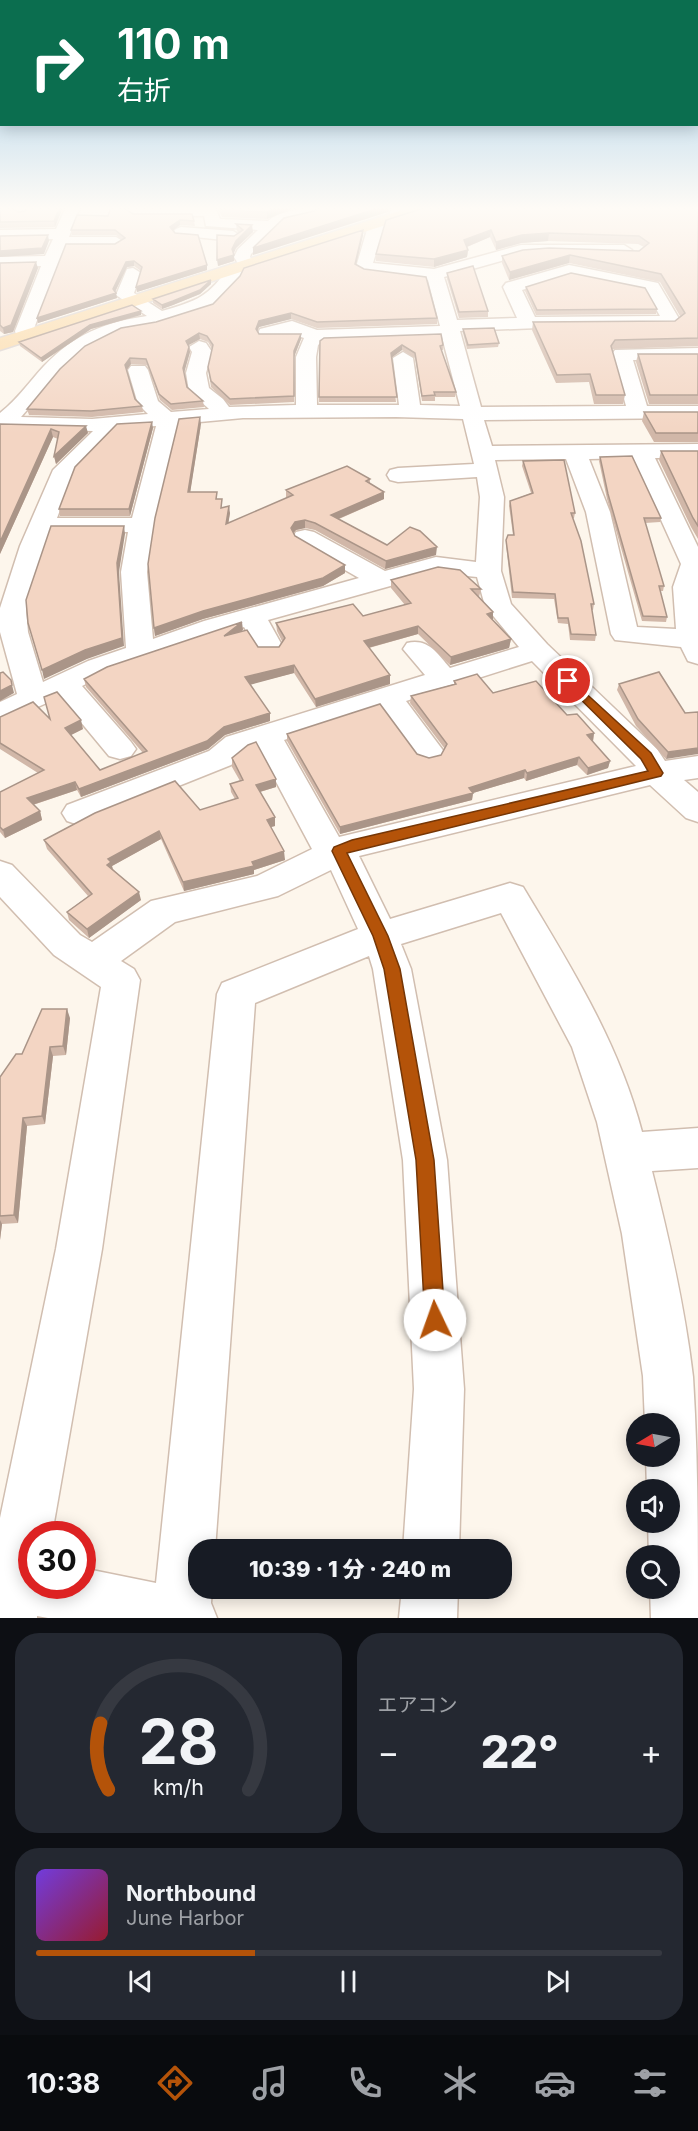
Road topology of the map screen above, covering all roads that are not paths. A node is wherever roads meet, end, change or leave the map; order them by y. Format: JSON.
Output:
{"nodes":[{"id":1,"x":44,"y":283,"type":"edge"},
{"id":2,"x":129,"y":283,"type":"edge"},
{"id":3,"x":192,"y":283,"type":"edge"},
{"id":4,"x":227,"y":283,"type":"edge"},
{"id":5,"x":437,"y":283,"type":"edge"},
{"id":6,"x":524,"y":283,"type":"edge"},
{"id":7,"x":580,"y":283,"type":"edge"},
{"id":8,"x":629,"y":283,"type":"edge"},
{"id":9,"x":132,"y":301,"type":"junction"},
{"id":10,"x":153,"y":312,"type":"dead end"},
{"id":11,"x":10,"y":317,"type":"edge"},
{"id":12,"x":30,"y":317,"type":"junction"},
{"id":13,"x":596,"y":321,"type":"junction"},
{"id":14,"x":528,"y":323,"type":"junction"},
{"id":15,"x":449,"y":328,"type":"junction"},
{"id":16,"x":267,"y":333,"type":"edge"},
{"id":17,"x":25,"y":336,"type":"junction"},
{"id":18,"x":318,"y":337,"type":"junction"},
{"id":19,"x":0,"y":344,"type":"edge"},
{"id":20,"x":199,"y":347,"type":"dead end"},
{"id":21,"x":698,"y":354,"type":"edge"},
{"id":22,"x":403,"y":358,"type":"dead end"},
{"id":23,"x":138,"y":370,"type":"edge"},
{"id":24,"x":410,"y":411,"type":"junction"},
{"id":25,"x":307,"y":412,"type":"junction"},
{"id":26,"x":638,"y":412,"type":"junction"},
{"id":27,"x":698,"y":412,"type":"edge"},
{"id":28,"x":223,"y":413,"type":"junction"},
{"id":29,"x":472,"y":413,"type":"junction"},
{"id":30,"x":166,"y":417,"type":"junction"},
{"id":31,"x":1,"y":423,"type":"edge"},
{"id":32,"x":109,"y":423,"type":"junction"},
{"id":33,"x":698,"y":451,"type":"edge"},
{"id":34,"x":575,"y":452,"type":"junction"},
{"id":35,"x":641,"y":452,"type":"junction"},
{"id":36,"x":485,"y":462,"type":"junction"},
{"id":37,"x":398,"y":475,"type":"dead end"},
{"id":38,"x":42,"y":525,"type":"junction"},
{"id":39,"x":142,"y":525,"type":"junction"},
{"id":40,"x":305,"y":537,"type":"dead end"},
{"id":41,"x":696,"y":567,"type":"edge"},
{"id":42,"x":488,"y":571,"type":"junction"},
{"id":43,"x":381,"y":580,"type":"junction"},
{"id":44,"x":265,"y":585,"type":"edge"},
{"id":45,"x":290,"y":606,"type":"junction"},
{"id":46,"x":252,"y":616,"type":"junction"},
{"id":47,"x":269,"y":647,"type":"edge"},
{"id":48,"x":695,"y":647,"type":"edge"},
{"id":49,"x":417,"y":649,"type":"dead end"},
{"id":50,"x":537,"y":650,"type":"junction"},
{"id":51,"x":140,"y":651,"type":"junction"},
{"id":52,"x":444,"y":679,"type":"junction"},
{"id":53,"x":64,"y":683,"type":"junction"},
{"id":54,"x":388,"y":697,"type":"junction"},
{"id":55,"x":33,"y":698,"type":"junction"},
{"id":56,"x":0,"y":714,"type":"edge"},
{"id":57,"x":266,"y":735,"type":"junction"},
{"id":58,"x":120,"y":749,"type":"dead end"},
{"id":59,"x":429,"y":753,"type":"dead end"},
{"id":60,"x":698,"y":767,"type":"edge"},
{"id":61,"x":656,"y":773,"type":"junction"},
{"id":62,"x":698,"y":810,"type":"edge"},
{"id":63,"x":79,"y":813,"type":"dead end"},
{"id":64,"x":336,"y":853,"type":"junction"},
{"id":65,"x":0,"y":874,"type":"edge"},
{"id":66,"x":380,"y":936,"type":"junction"},
{"id":67,"x":91,"y":962,"type":"junction"},
{"id":68,"x":698,"y":1148,"type":"edge"},
{"id":69,"x":625,"y":1153,"type":"junction"},
{"id":70,"x":432,"y":1539,"type":"edge"},
{"id":71,"x":429,"y":1599,"type":"edge"},
{"id":72,"x":12,"y":1601,"type":"edge"},
{"id":73,"x":185,"y":1617,"type":"edge"},
{"id":74,"x":428,"y":1618,"type":"edge"},
{"id":75,"x":680,"y":1618,"type":"edge"}],
"edges":[{"from":1,"to":12,"type":"street"},
{"from":2,"to":9,"type":"street"},
{"from":3,"to":9,"type":"main road"},
{"from":4,"to":31,"type":"street"},
{"from":5,"to":15,"type":"street"},
{"from":6,"to":14,"type":"street"},
{"from":7,"to":13,"type":"street"},
{"from":8,"to":13,"type":"street"},
{"from":9,"to":10,"type":"street"},
{"from":9,"to":17,"type":"main road"},
{"from":11,"to":12,"type":"street"},
{"from":12,"to":17,"type":"street"},
{"from":13,"to":14,"type":"street"},
{"from":14,"to":15,"type":"street"},
{"from":15,"to":18,"type":"street"},
{"from":15,"to":29,"type":"street"},
{"from":16,"to":18,"type":"street"},
{"from":17,"to":19,"type":"main road"},
{"from":18,"to":25,"type":"street"},
{"from":20,"to":28,"type":"street"},
{"from":21,"to":26,"type":"street"},
{"from":22,"to":24,"type":"street"},
{"from":23,"to":30,"type":"street"},
{"from":24,"to":25,"type":"street"},
{"from":24,"to":29,"type":"street"},
{"from":25,"to":28,"type":"street"},
{"from":26,"to":27,"type":"street"},
{"from":26,"to":29,"type":"street"},
{"from":28,"to":30,"type":"street"},
{"from":29,"to":36,"type":"street"},
{"from":30,"to":32,"type":"street"},
{"from":30,"to":39,"type":"street"},
{"from":31,"to":32,"type":"street"},
{"from":32,"to":38,"type":"street"},
{"from":33,"to":35,"type":"street"},
{"from":34,"to":35,"type":"street"},
{"from":34,"to":36,"type":"street"},
{"from":34,"to":48,"type":"street"},
{"from":35,"to":41,"type":"street"},
{"from":36,"to":37,"type":"street"},
{"from":36,"to":42,"type":"street"},
{"from":38,"to":39,"type":"street"},
{"from":38,"to":55,"type":"street"},
{"from":39,"to":51,"type":"street"},
{"from":40,"to":43,"type":"street"},
{"from":41,"to":48,"type":"street"},
{"from":42,"to":43,"type":"street"},
{"from":42,"to":50,"type":"street"},
{"from":43,"to":45,"type":"street"},
{"from":44,"to":45,"type":"street"},
{"from":45,"to":46,"type":"street"},
{"from":46,"to":47,"type":"street"},
{"from":46,"to":51,"type":"street"},
{"from":49,"to":52,"type":"street"},
{"from":50,"to":52,"type":"street"},
{"from":50,"to":61,"type":"street"},
{"from":51,"to":53,"type":"street"},
{"from":52,"to":54,"type":"street"},
{"from":53,"to":55,"type":"street"},
{"from":53,"to":58,"type":"street"},
{"from":54,"to":57,"type":"street"},
{"from":54,"to":59,"type":"street"},
{"from":55,"to":56,"type":"street"},
{"from":57,"to":63,"type":"street"},
{"from":57,"to":64,"type":"street"},
{"from":60,"to":61,"type":"street"},
{"from":61,"to":62,"type":"street"},
{"from":61,"to":64,"type":"street"},
{"from":64,"to":66,"type":"street"},
{"from":64,"to":67,"type":"street"},
{"from":65,"to":67,"type":"street"},
{"from":66,"to":69,"type":"street"},
{"from":66,"to":70,"type":"street"},
{"from":66,"to":73,"type":"street"},
{"from":67,"to":72,"type":"street"},
{"from":68,"to":69,"type":"street"},
{"from":69,"to":75,"type":"street"},
{"from":71,"to":74,"type":"street"},
{"from":72,"to":73,"type":"street"}]}
